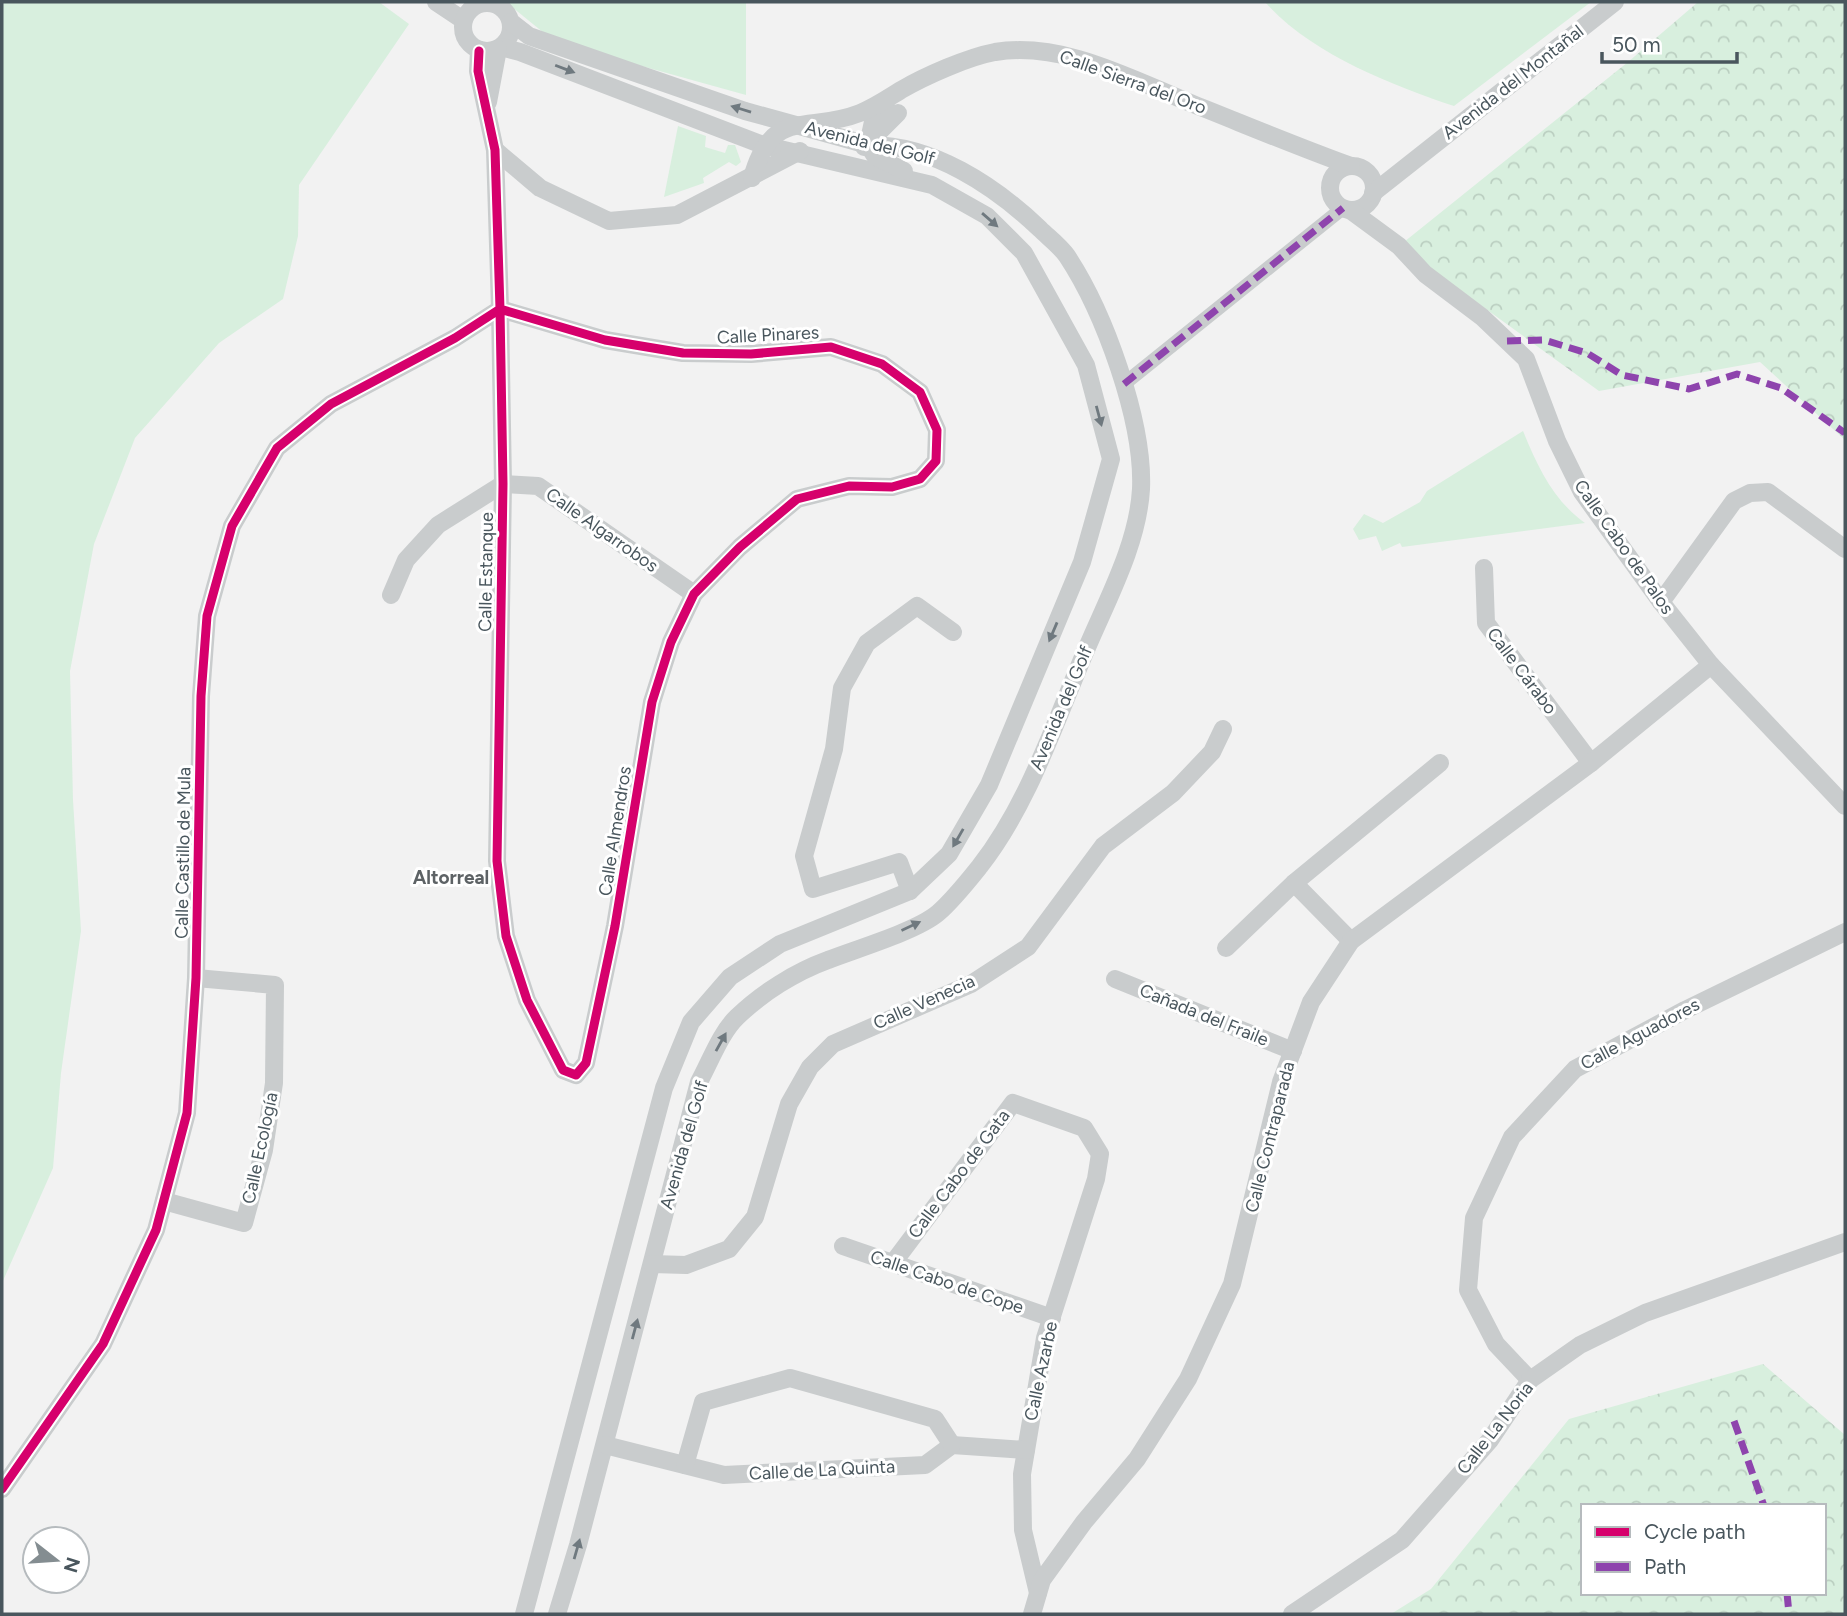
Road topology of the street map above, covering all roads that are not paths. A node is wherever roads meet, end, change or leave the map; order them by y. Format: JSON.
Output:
{"nodes":[{"id":1,"x":436,"y":2,"type":"edge"},
{"id":2,"x":1615,"y":2,"type":"edge"},
{"id":3,"x":473,"y":4,"type":"edge"},
{"id":4,"x":463,"y":20,"type":"junction"},
{"id":5,"x":510,"y":22,"type":"junction"},
{"id":6,"x":499,"y":48,"type":"junction"},
{"id":7,"x":479,"y":51,"type":"junction"},
{"id":8,"x":893,"y":106,"type":"junction"},
{"id":9,"x":486,"y":109,"type":"junction"},
{"id":10,"x":797,"y":125,"type":"junction"},
{"id":11,"x":763,"y":145,"type":"junction"},
{"id":12,"x":868,"y":145,"type":"junction"},
{"id":13,"x":1305,"y":149,"type":"junction"},
{"id":14,"x":495,"y":150,"type":"junction"},
{"id":15,"x":792,"y":153,"type":"junction"},
{"id":16,"x":925,"y":154,"type":"junction"},
{"id":17,"x":1411,"y":161,"type":"junction"},
{"id":18,"x":1358,"y":168,"type":"junction"},
{"id":19,"x":752,"y":178,"type":"junction"},
{"id":20,"x":1330,"y":184,"type":"junction"},
{"id":21,"x":932,"y":185,"type":"junction"},
{"id":22,"x":1372,"y":196,"type":"junction"},
{"id":23,"x":1346,"y":209,"type":"junction"},
{"id":24,"x":1399,"y":246,"type":"junction"},
{"id":25,"x":500,"y":310,"type":"junction"},
{"id":26,"x":1124,"y":384,"type":"junction"},
{"id":27,"x":503,"y":484,"type":"junction"},
{"id":28,"x":1845,"y":549,"type":"edge"},
{"id":29,"x":1484,"y":568,"type":"dead end"},
{"id":30,"x":694,"y":594,"type":"junction"},
{"id":31,"x":391,"y":595,"type":"dead end"},
{"id":32,"x":1661,"y":602,"type":"junction"},
{"id":33,"x":953,"y":632,"type":"dead end"},
{"id":34,"x":1711,"y":665,"type":"junction"},
{"id":35,"x":1223,"y":729,"type":"dead end"},
{"id":36,"x":1440,"y":763,"type":"dead end"},
{"id":37,"x":1591,"y":763,"type":"junction"},
{"id":38,"x":1845,"y":806,"type":"edge"},
{"id":39,"x":1294,"y":883,"type":"junction"},
{"id":40,"x":910,"y":891,"type":"junction"},
{"id":41,"x":1845,"y":932,"type":"edge"},
{"id":42,"x":1351,"y":941,"type":"junction"},
{"id":43,"x":1226,"y":948,"type":"dead end"},
{"id":44,"x":196,"y":978,"type":"junction"},
{"id":45,"x":1115,"y":979,"type":"dead end"},
{"id":46,"x":1293,"y":1051,"type":"junction"},
{"id":47,"x":576,"y":1074,"type":"joint"},
{"id":48,"x":1100,"y":1154,"type":"joint"},
{"id":49,"x":164,"y":1201,"type":"junction"},
{"id":50,"x":1845,"y":1242,"type":"edge"},
{"id":51,"x":843,"y":1246,"type":"dead end"},
{"id":52,"x":892,"y":1263,"type":"junction"},
{"id":53,"x":652,"y":1264,"type":"junction"},
{"id":54,"x":1052,"y":1318,"type":"junction"},
{"id":55,"x":1530,"y":1381,"type":"junction"},
{"id":56,"x":605,"y":1445,"type":"junction"},
{"id":57,"x":952,"y":1445,"type":"junction"},
{"id":58,"x":1026,"y":1450,"type":"junction"},
{"id":59,"x":685,"y":1465,"type":"junction"},
{"id":60,"x":2,"y":1489,"type":"edge"},
{"id":61,"x":1038,"y":1592,"type":"junction"},
{"id":62,"x":524,"y":1614,"type":"edge"},
{"id":63,"x":557,"y":1614,"type":"edge"},
{"id":64,"x":1032,"y":1614,"type":"edge"},
{"id":65,"x":1292,"y":1614,"type":"edge"}],
"edges":[{"from":1,"to":4,"type":"street"},
{"from":2,"to":17,"type":"street","name":"Avenida del Montañal"},
{"from":3,"to":4,"type":"street"},
{"from":3,"to":5,"type":"street"},
{"from":4,"to":7,"type":"street"},
{"from":5,"to":6,"type":"street"},
{"from":10,"to":5,"type":"street","name":"Avenida del Golf","one_way":true},
{"from":6,"to":7,"type":"street"},
{"from":6,"to":9,"type":"street","name":"Calle Estanque"},
{"from":6,"to":11,"type":"street","name":"Avenida del Golf","one_way":true},
{"from":7,"to":9,"type":"street","name":"Calle Estanque"},
{"from":8,"to":10,"type":"street","name":"Calle Sierra del Oro"},
{"from":8,"to":12,"type":"street"},
{"from":8,"to":13,"type":"street","name":"Calle Sierra del Oro"},
{"from":8,"to":16,"type":"street"},
{"from":9,"to":14,"type":"street","name":"Calle Estanque"},
{"from":10,"to":11,"type":"street"},
{"from":10,"to":12,"type":"street","name":"Avenida del Golf"},
{"from":11,"to":15,"type":"street","name":"Avenida del Golf"},
{"from":11,"to":19,"type":"street"},
{"from":12,"to":15,"type":"street"},
{"from":12,"to":16,"type":"street","name":"Avenida del Golf"},
{"from":12,"to":21,"type":"street"},
{"from":13,"to":18,"type":"street","name":"Calle Sierra del Oro"},
{"from":13,"to":20,"type":"street"},
{"from":14,"to":19,"type":"street"},
{"from":14,"to":25,"type":"street","name":"Calle Estanque"},
{"from":15,"to":19,"type":"street"},
{"from":15,"to":21,"type":"street","name":"Avenida del Golf"},
{"from":16,"to":26,"type":"street","name":"Avenida del Golf"},
{"from":17,"to":18,"type":"street","name":"Avenida del Montañal"},
{"from":17,"to":22,"type":"street","name":"Avenida del Montañal"},
{"from":18,"to":20,"type":"street"},
{"from":18,"to":22,"type":"street"},
{"from":20,"to":23,"type":"street"},
{"from":21,"to":40,"type":"street","name":"Avenida del Golf","one_way":true},
{"from":22,"to":23,"type":"street"},
{"from":22,"to":24,"type":"street","name":"Calle Cabo de Palos"},
{"from":23,"to":24,"type":"street","name":"Calle Cabo de Palos"},
{"from":23,"to":26,"type":"street"},
{"from":24,"to":32,"type":"street","name":"Calle Cabo de Palos"},
{"from":25,"to":27,"type":"street","name":"Calle Estanque"},
{"from":25,"to":30,"type":"street","name":"Calle Pinares"},
{"from":25,"to":44,"type":"street","name":"Calle Castillo de Mula"},
{"from":53,"to":26,"type":"street","name":"Avenida del Golf","one_way":true},
{"from":27,"to":30,"type":"street","name":"Calle Algarrobos"},
{"from":27,"to":31,"type":"street"},
{"from":27,"to":47,"type":"street","name":"Calle Estanque"},
{"from":28,"to":32,"type":"street"},
{"from":29,"to":37,"type":"street","name":"Calle Cárabo"},
{"from":30,"to":47,"type":"street","name":"Calle Almendros"},
{"from":32,"to":34,"type":"street","name":"Calle Cabo de Palos"},
{"from":33,"to":40,"type":"street"},
{"from":34,"to":37,"type":"street","name":"Calle Contraparada"},
{"from":34,"to":38,"type":"street","name":"Calle Cabo de Palos"},
{"from":35,"to":53,"type":"street","name":"Calle Venecia"},
{"from":36,"to":39,"type":"street"},
{"from":37,"to":42,"type":"street","name":"Calle Contraparada"},
{"from":39,"to":42,"type":"street"},
{"from":39,"to":43,"type":"street"},
{"from":40,"to":62,"type":"street","name":"Avenida del Golf"},
{"from":41,"to":55,"type":"street","name":"Calle Aguadores"},
{"from":42,"to":46,"type":"street","name":"Calle Contraparada"},
{"from":44,"to":49,"type":"street","name":"Calle Castillo de Mula"},
{"from":44,"to":49,"type":"street","name":"Calle Ecología"},
{"from":45,"to":46,"type":"street","name":"Cañada del Fraile"},
{"from":46,"to":61,"type":"street","name":"Calle Contraparada"},
{"from":48,"to":52,"type":"street","name":"Calle Cabo de Gata"},
{"from":48,"to":54,"type":"street","name":"Calle Azarbe"},
{"from":49,"to":60,"type":"street","name":"Calle Castillo de Mula"},
{"from":50,"to":55,"type":"street","name":"Calle La Noria"},
{"from":51,"to":52,"type":"street","name":"Calle Cabo de Cope"},
{"from":52,"to":54,"type":"street","name":"Calle Cabo de Cope"},
{"from":56,"to":53,"type":"street","name":"Avenida del Golf","one_way":true},
{"from":54,"to":58,"type":"street","name":"Calle Azarbe"},
{"from":55,"to":65,"type":"street","name":"Calle La Noria"},
{"from":56,"to":59,"type":"street","name":"Calle de La Quinta"},
{"from":63,"to":56,"type":"street","name":"Avenida del Golf","one_way":true},
{"from":57,"to":58,"type":"street"},
{"from":57,"to":59,"type":"street","name":"Calle de La Quinta"},
{"from":57,"to":59,"type":"street"},
{"from":58,"to":61,"type":"street","name":"Calle Azarbe"},
{"from":61,"to":64,"type":"street","name":"Calle Contraparada"}]}
